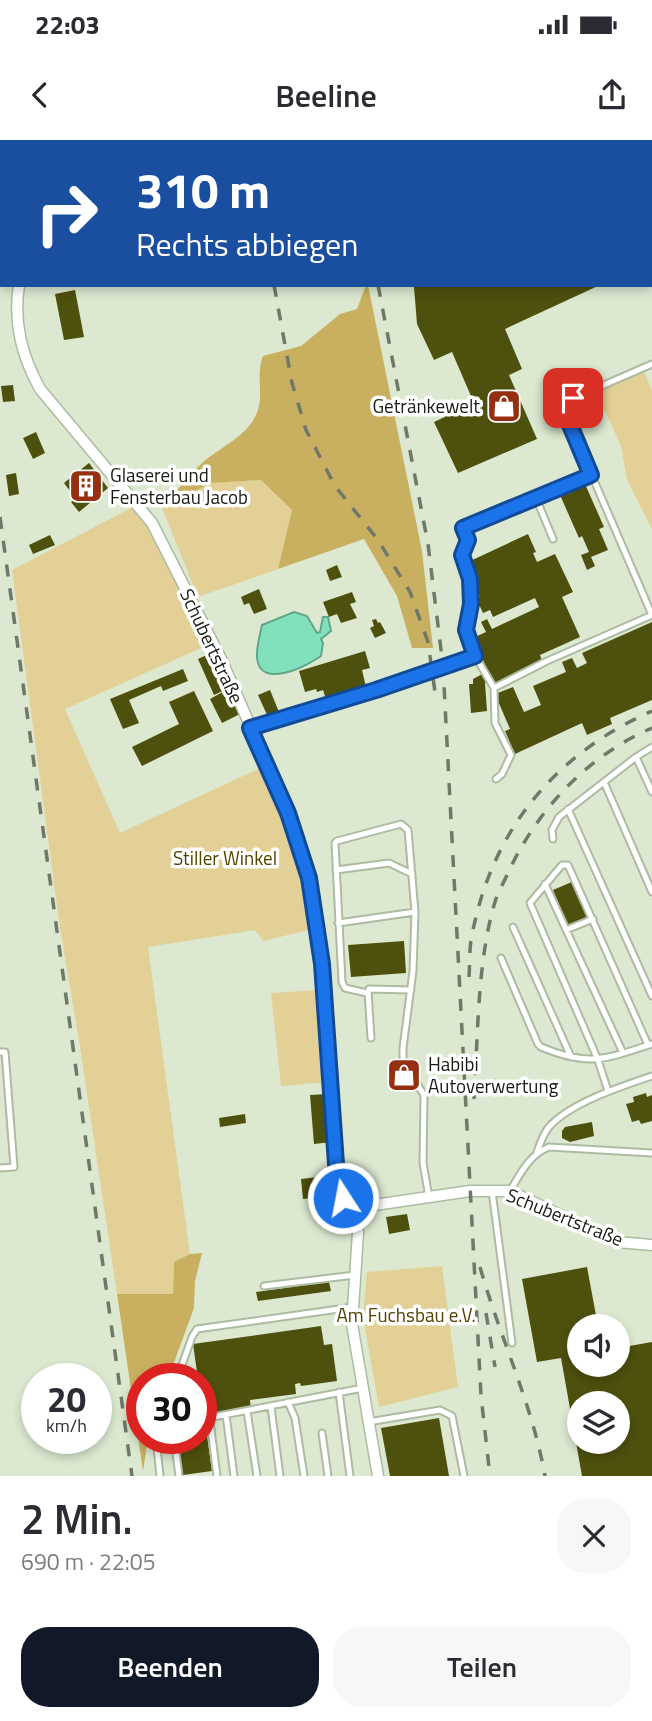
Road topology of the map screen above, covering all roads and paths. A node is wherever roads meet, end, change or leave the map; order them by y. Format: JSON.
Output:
{"nodes":[{"id":1,"x":19,"y":287,"type":"edge"},
{"id":2,"x":652,"y":364,"type":"edge"},
{"id":3,"x":591,"y":475,"type":"junction"},
{"id":4,"x":536,"y":498,"type":"junction"},
{"id":5,"x":553,"y":539,"type":"dead end"},
{"id":6,"x":652,"y":589,"type":"edge"},
{"id":7,"x":643,"y":593,"type":"junction"},
{"id":8,"x":475,"y":656,"type":"junction"},
{"id":9,"x":494,"y":688,"type":"junction"},
{"id":10,"x":250,"y":728,"type":"junction"},
{"id":11,"x":652,"y":747,"type":"edge"},
{"id":12,"x":636,"y":757,"type":"junction"},
{"id":13,"x":496,"y":779,"type":"dead end"},
{"id":14,"x":604,"y":782,"type":"junction"},
{"id":15,"x":652,"y":792,"type":"edge"},
{"id":16,"x":568,"y":809,"type":"junction"},
{"id":17,"x":553,"y":839,"type":"dead end"},
{"id":18,"x":335,"y":870,"type":"junction"},
{"id":19,"x":412,"y":873,"type":"junction"},
{"id":20,"x":545,"y":884,"type":"junction"},
{"id":21,"x":652,"y":892,"type":"edge"},
{"id":22,"x":415,"y":912,"type":"junction"},
{"id":23,"x":593,"y":919,"type":"junction"},
{"id":24,"x":338,"y":923,"type":"junction"},
{"id":25,"x":513,"y":927,"type":"dead end"},
{"id":26,"x":566,"y":930,"type":"junction"},
{"id":27,"x":501,"y":958,"type":"dead end"},
{"id":28,"x":411,"y":990,"type":"junction"},
{"id":29,"x":367,"y":993,"type":"junction"},
{"id":30,"x":652,"y":996,"type":"edge"},
{"id":31,"x":371,"y":1038,"type":"dead end"},
{"id":32,"x":650,"y":1044,"type":"edge"},
{"id":33,"x":0,"y":1052,"type":"edge"},
{"id":34,"x":623,"y":1053,"type":"junction"},
{"id":35,"x":571,"y":1056,"type":"junction"},
{"id":36,"x":598,"y":1060,"type":"junction"},
{"id":37,"x":652,"y":1076,"type":"edge"},
{"id":38,"x":608,"y":1091,"type":"junction"},
{"id":39,"x":537,"y":1152,"type":"junction"},
{"id":40,"x":652,"y":1153,"type":"edge"},
{"id":41,"x":0,"y":1168,"type":"edge"},
{"id":42,"x":492,"y":1191,"type":"junction"},
{"id":43,"x":510,"y":1191,"type":"junction"},
{"id":44,"x":429,"y":1197,"type":"junction"},
{"id":45,"x":354,"y":1208,"type":"junction"},
{"id":46,"x":652,"y":1245,"type":"edge"},
{"id":47,"x":355,"y":1275,"type":"junction"},
{"id":48,"x":264,"y":1286,"type":"dead end"},
{"id":49,"x":353,"y":1307,"type":"junction"},
{"id":50,"x":512,"y":1343,"type":"dead end"},
{"id":51,"x":183,"y":1363,"type":"edge"},
{"id":52,"x":363,"y":1388,"type":"junction"},
{"id":53,"x":339,"y":1392,"type":"junction"},
{"id":54,"x":288,"y":1402,"type":"junction"},
{"id":55,"x":271,"y":1406,"type":"junction"},
{"id":56,"x":247,"y":1411,"type":"junction"},
{"id":57,"x":226,"y":1415,"type":"junction"},
{"id":58,"x":368,"y":1422,"type":"junction"},
{"id":59,"x":321,"y":1433,"type":"dead end"},
{"id":60,"x":158,"y":1454,"type":"edge"},
{"id":61,"x":176,"y":1454,"type":"edge"},
{"id":62,"x":160,"y":1476,"type":"edge"},
{"id":63,"x":179,"y":1476,"type":"edge"},
{"id":64,"x":217,"y":1476,"type":"edge"},
{"id":65,"x":234,"y":1476,"type":"edge"},
{"id":66,"x":257,"y":1476,"type":"edge"},
{"id":67,"x":280,"y":1476,"type":"edge"},
{"id":68,"x":304,"y":1476,"type":"edge"},
{"id":69,"x":328,"y":1476,"type":"edge"},
{"id":70,"x":350,"y":1476,"type":"edge"},
{"id":71,"x":377,"y":1476,"type":"edge"},
{"id":72,"x":464,"y":1476,"type":"edge"}],
"edges":[{"from":1,"to":10,"type":"street","name":"Schubertstraße"},
{"from":2,"to":3,"type":"lane"},
{"from":3,"to":4,"type":"lane"},
{"from":3,"to":7,"type":"lane"},
{"from":4,"to":5,"type":"lane"},
{"from":4,"to":8,"type":"lane"},
{"from":6,"to":7,"type":"lane"},
{"from":7,"to":9,"type":"lane"},
{"from":8,"to":9,"type":"lane"},
{"from":8,"to":10,"type":"lane"},
{"from":9,"to":13,"type":"lane"},
{"from":10,"to":45,"type":"street","name":"Schubertstraße"},
{"from":11,"to":12,"type":"lane"},
{"from":12,"to":14,"type":"lane"},
{"from":12,"to":15,"type":"lane"},
{"from":14,"to":16,"type":"lane"},
{"from":14,"to":21,"type":"lane"},
{"from":16,"to":17,"type":"lane"},
{"from":16,"to":30,"type":"lane"},
{"from":18,"to":19,"type":"lane"},
{"from":18,"to":19,"type":"lane"},
{"from":18,"to":24,"type":"lane"},
{"from":19,"to":22,"type":"lane"},
{"from":20,"to":23,"type":"lane"},
{"from":20,"to":26,"type":"lane"},
{"from":20,"to":36,"type":"lane"},
{"from":22,"to":24,"type":"lane"},
{"from":22,"to":28,"type":"lane"},
{"from":23,"to":26,"type":"lane"},
{"from":23,"to":32,"type":"lane"},
{"from":24,"to":29,"type":"lane"},
{"from":25,"to":35,"type":"lane"},
{"from":26,"to":34,"type":"lane"},
{"from":27,"to":35,"type":"lane"},
{"from":28,"to":29,"type":"lane"},
{"from":28,"to":44,"type":"lane"},
{"from":29,"to":31,"type":"lane"},
{"from":32,"to":34,"type":"lane"},
{"from":33,"to":41,"type":"lane"},
{"from":34,"to":36,"type":"lane"},
{"from":35,"to":36,"type":"lane"},
{"from":36,"to":38,"type":"lane"},
{"from":37,"to":38,"type":"lane"},
{"from":38,"to":39,"type":"lane"},
{"from":39,"to":40,"type":"lane"},
{"from":39,"to":43,"type":"lane"},
{"from":42,"to":43,"type":"street","name":"Schubertstraße"},
{"from":42,"to":44,"type":"street","name":"Schubertstraße"},
{"from":42,"to":50,"type":"lane"},
{"from":43,"to":46,"type":"street","name":"Schubertstraße"},
{"from":44,"to":45,"type":"street","name":"Schubertstraße"},
{"from":45,"to":47,"type":"street","name":"Schubertstraße"},
{"from":47,"to":48,"type":"lane"},
{"from":47,"to":49,"type":"street","name":"Schubertstraße"},
{"from":49,"to":51,"type":"lane"},
{"from":49,"to":52,"type":"street","name":"Schubertstraße"},
{"from":52,"to":53,"type":"lane"},
{"from":52,"to":58,"type":"street","name":"Schubertstraße"},
{"from":53,"to":54,"type":"lane"},
{"from":53,"to":70,"type":"lane"},
{"from":54,"to":55,"type":"lane"},
{"from":54,"to":68,"type":"lane"},
{"from":55,"to":56,"type":"lane"},
{"from":55,"to":67,"type":"lane"},
{"from":56,"to":57,"type":"lane"},
{"from":56,"to":66,"type":"lane"},
{"from":57,"to":64,"type":"lane"},
{"from":57,"to":65,"type":"lane"},
{"from":58,"to":71,"type":"street","name":"Schubertstraße"},
{"from":58,"to":72,"type":"lane"},
{"from":59,"to":69,"type":"lane"},
{"from":60,"to":62,"type":"lane"},
{"from":61,"to":63,"type":"lane"}]}
